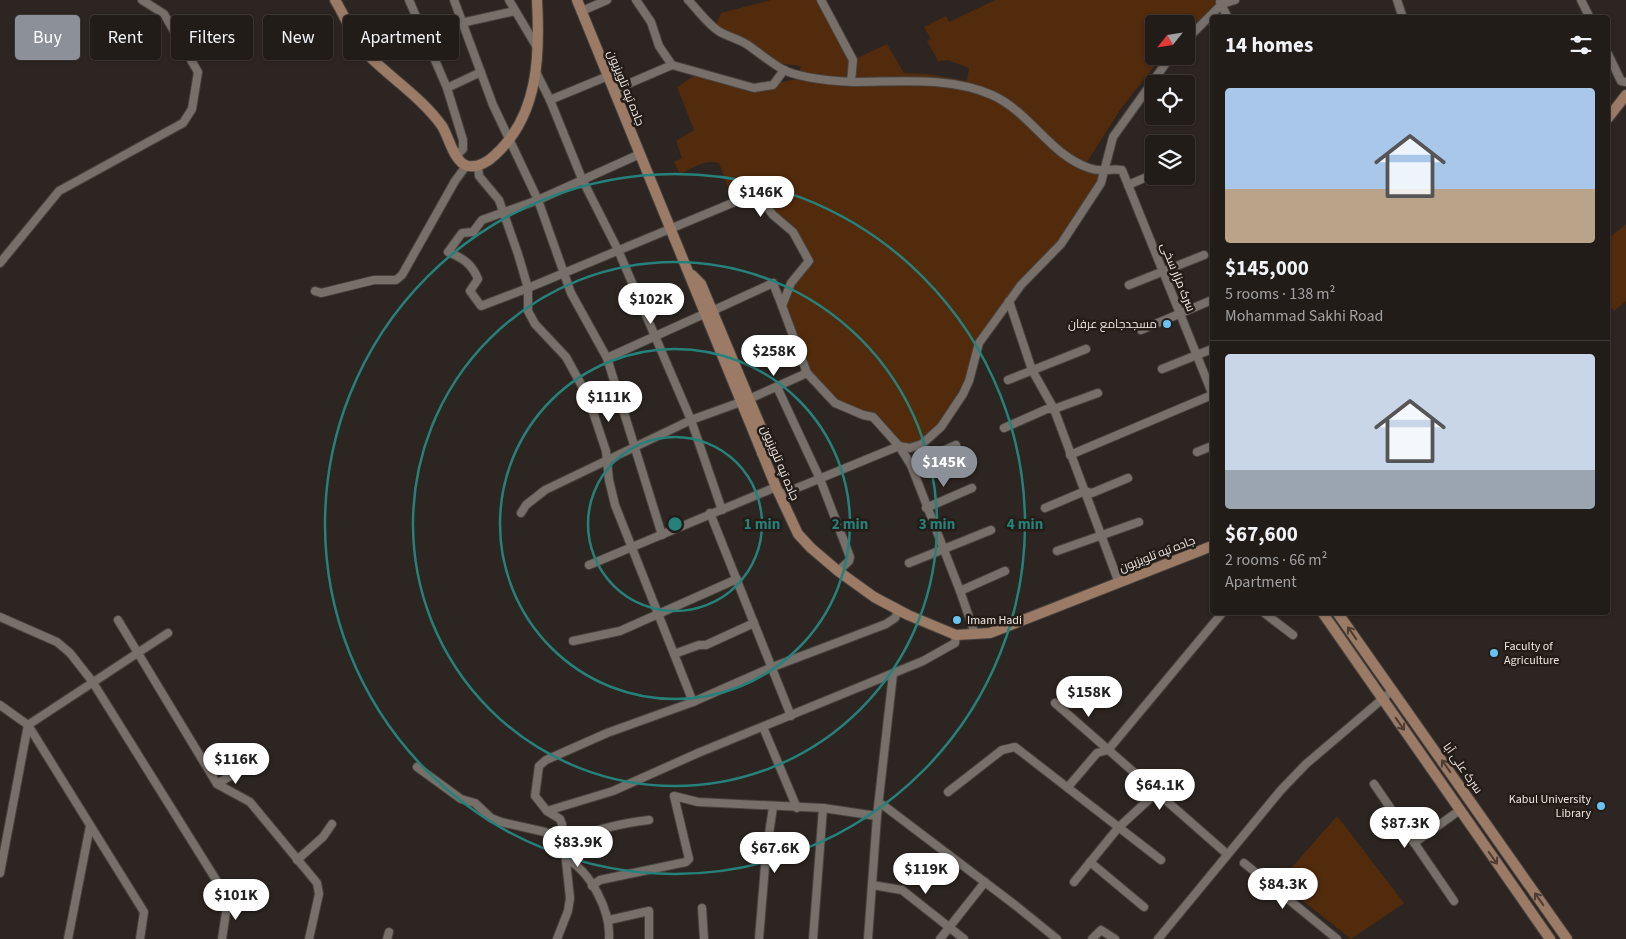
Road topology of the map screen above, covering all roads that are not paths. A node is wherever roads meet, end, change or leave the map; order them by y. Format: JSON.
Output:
{"nodes":[{"id":1,"x":142,"y":0,"type":"edge"},
{"id":2,"x":335,"y":0,"type":"edge"},
{"id":3,"x":409,"y":0,"type":"edge"},
{"id":4,"x":454,"y":0,"type":"edge"},
{"id":5,"x":510,"y":0,"type":"edge"},
{"id":6,"x":538,"y":0,"type":"edge"},
{"id":7,"x":578,"y":0,"type":"edge"},
{"id":8,"x":607,"y":0,"type":"edge"},
{"id":9,"x":688,"y":0,"type":"edge"},
{"id":10,"x":821,"y":0,"type":"edge"},
{"id":11,"x":1235,"y":0,"type":"edge"},
{"id":12,"x":1397,"y":0,"type":"edge"},
{"id":13,"x":1581,"y":0,"type":"edge"},
{"id":14,"x":637,"y":1,"type":"edge"},
{"id":15,"x":1220,"y":2,"type":"edge"},
{"id":16,"x":515,"y":11,"type":"junction"},
{"id":17,"x":582,"y":12,"type":"junction"},
{"id":18,"x":1226,"y":15,"type":"edge"},
{"id":19,"x":1402,"y":15,"type":"edge"},
{"id":20,"x":1588,"y":15,"type":"edge"},
{"id":21,"x":462,"y":23,"type":"junction"},
{"id":22,"x":1195,"y":30,"type":"edge"},
{"id":23,"x":539,"y":51,"type":"junction"},
{"id":24,"x":1610,"y":58,"type":"edge"},
{"id":25,"x":672,"y":65,"type":"junction"},
{"id":26,"x":1165,"y":65,"type":"edge"},
{"id":27,"x":784,"y":70,"type":"junction"},
{"id":28,"x":481,"y":72,"type":"junction"},
{"id":29,"x":537,"y":74,"type":"junction"},
{"id":30,"x":608,"y":76,"type":"junction"},
{"id":31,"x":851,"y":82,"type":"junction"},
{"id":32,"x":1626,"y":82,"type":"edge"},
{"id":33,"x":447,"y":88,"type":"junction"},
{"id":34,"x":614,"y":90,"type":"junction"},
{"id":35,"x":1626,"y":95,"type":"edge"},
{"id":36,"x":550,"y":100,"type":"junction"},
{"id":37,"x":1610,"y":115,"type":"edge"},
{"id":38,"x":510,"y":142,"type":"junction"},
{"id":39,"x":640,"y":154,"type":"junction"},
{"id":40,"x":457,"y":155,"type":"junction"},
{"id":41,"x":466,"y":166,"type":"junction"},
{"id":42,"x":478,"y":166,"type":"junction"},
{"id":43,"x":1103,"y":172,"type":"junction"},
{"id":44,"x":1145,"y":178,"type":"edge"},
{"id":45,"x":582,"y":179,"type":"junction"},
{"id":46,"x":1128,"y":185,"type":"junction"},
{"id":47,"x":538,"y":200,"type":"junction"},
{"id":48,"x":503,"y":212,"type":"junction"},
{"id":49,"x":670,"y":229,"type":"junction"},
{"id":50,"x":618,"y":250,"type":"junction"},
{"id":51,"x":1204,"y":254,"type":"dead end"},
{"id":52,"x":0,"y":263,"type":"edge"},
{"id":53,"x":1162,"y":270,"type":"junction"},
{"id":54,"x":563,"y":273,"type":"junction"},
{"id":55,"x":1129,"y":285,"type":"dead end"},
{"id":56,"x":528,"y":288,"type":"junction"},
{"id":57,"x":315,"y":291,"type":"dead end"},
{"id":58,"x":1009,"y":301,"type":"junction"},
{"id":59,"x":1210,"y":301,"type":"edge"},
{"id":60,"x":782,"y":306,"type":"junction"},
{"id":61,"x":708,"y":312,"type":"junction"},
{"id":62,"x":1180,"y":314,"type":"junction"},
{"id":63,"x":1140,"y":330,"type":"dead end"},
{"id":64,"x":654,"y":336,"type":"junction"},
{"id":65,"x":1086,"y":349,"type":"dead end"},
{"id":66,"x":1210,"y":350,"type":"edge"},
{"id":67,"x":1197,"y":356,"type":"junction"},
{"id":68,"x":608,"y":358,"type":"junction"},
{"id":69,"x":1162,"y":369,"type":"dead end"},
{"id":70,"x":1032,"y":370,"type":"junction"},
{"id":71,"x":807,"y":373,"type":"junction"},
{"id":72,"x":1008,"y":380,"type":"dead end"},
{"id":73,"x":777,"y":387,"type":"junction"},
{"id":74,"x":1210,"y":389,"type":"edge"},
{"id":75,"x":1098,"y":393,"type":"dead end"},
{"id":76,"x":1210,"y":395,"type":"edge"},
{"id":77,"x":745,"y":401,"type":"junction"},
{"id":78,"x":1054,"y":409,"type":"junction"},
{"id":79,"x":691,"y":420,"type":"junction"},
{"id":80,"x":1004,"y":428,"type":"dead end"},
{"id":81,"x":956,"y":445,"type":"dead end"},
{"id":82,"x":634,"y":446,"type":"junction"},
{"id":83,"x":899,"y":446,"type":"junction"},
{"id":84,"x":1210,"y":447,"type":"edge"},
{"id":85,"x":1197,"y":452,"type":"dead end"},
{"id":86,"x":1070,"y":455,"type":"junction"},
{"id":87,"x":607,"y":460,"type":"junction"},
{"id":88,"x":911,"y":465,"type":"junction"},
{"id":89,"x":1128,"y":478,"type":"dead end"},
{"id":90,"x":820,"y":479,"type":"junction"},
{"id":91,"x":972,"y":488,"type":"dead end"},
{"id":92,"x":778,"y":491,"type":"junction"},
{"id":93,"x":1084,"y":491,"type":"junction"},
{"id":94,"x":926,"y":508,"type":"junction"},
{"id":95,"x":1044,"y":508,"type":"dead end"},
{"id":96,"x":722,"y":510,"type":"junction"},
{"id":97,"x":521,"y":513,"type":"dead end"},
{"id":98,"x":710,"y":513,"type":"junction"},
{"id":99,"x":1139,"y":522,"type":"dead end"},
{"id":100,"x":991,"y":530,"type":"dead end"},
{"id":101,"x":662,"y":535,"type":"junction"},
{"id":102,"x":1099,"y":535,"type":"junction"},
{"id":103,"x":1210,"y":547,"type":"edge"},
{"id":104,"x":631,"y":548,"type":"junction"},
{"id":105,"x":944,"y":549,"type":"junction"},
{"id":106,"x":1057,"y":551,"type":"dead end"},
{"id":107,"x":909,"y":563,"type":"dead end"},
{"id":108,"x":589,"y":565,"type":"dead end"},
{"id":109,"x":838,"y":571,"type":"junction"},
{"id":110,"x":1005,"y":571,"type":"dead end"},
{"id":111,"x":737,"y":579,"type":"junction"},
{"id":112,"x":1119,"y":583,"type":"junction"},
{"id":113,"x":960,"y":590,"type":"junction"},
{"id":114,"x":898,"y":610,"type":"junction"},
{"id":115,"x":658,"y":615,"type":"junction"},
{"id":116,"x":1220,"y":615,"type":"edge"},
{"id":117,"x":1267,"y":615,"type":"edge"},
{"id":118,"x":1324,"y":615,"type":"edge"},
{"id":119,"x":1339,"y":615,"type":"edge"},
{"id":120,"x":0,"y":617,"type":"edge"},
{"id":121,"x":118,"y":620,"type":"dead end"},
{"id":122,"x":754,"y":623,"type":"junction"},
{"id":123,"x":168,"y":633,"type":"dead end"},
{"id":124,"x":975,"y":634,"type":"junction"},
{"id":125,"x":956,"y":635,"type":"junction"},
{"id":126,"x":1293,"y":635,"type":"dead end"},
{"id":127,"x":573,"y":641,"type":"dead end"},
{"id":128,"x":139,"y":652,"type":"junction"},
{"id":129,"x":674,"y":654,"type":"junction"},
{"id":130,"x":770,"y":668,"type":"junction"},
{"id":131,"x":893,"y":674,"type":"junction"},
{"id":132,"x":92,"y":681,"type":"junction"},
{"id":133,"x":1393,"y":690,"type":"junction"},
{"id":134,"x":1383,"y":699,"type":"junction"},
{"id":135,"x":693,"y":702,"type":"junction"},
{"id":136,"x":1055,"y":703,"type":"dead end"},
{"id":137,"x":0,"y":706,"type":"edge"},
{"id":138,"x":791,"y":716,"type":"junction"},
{"id":139,"x":28,"y":725,"type":"junction"},
{"id":140,"x":763,"y":727,"type":"junction"},
{"id":141,"x":1108,"y":750,"type":"junction"},
{"id":142,"x":244,"y":768,"type":"dead end"},
{"id":143,"x":417,"y":768,"type":"dead end"},
{"id":144,"x":217,"y":784,"type":"junction"},
{"id":145,"x":1374,"y":784,"type":"dead end"},
{"id":146,"x":1068,"y":787,"type":"junction"},
{"id":147,"x":948,"y":792,"type":"dead end"},
{"id":148,"x":1156,"y":792,"type":"junction"},
{"id":149,"x":879,"y":805,"type":"junction"},
{"id":150,"x":773,"y":807,"type":"junction"},
{"id":151,"x":797,"y":808,"type":"junction"},
{"id":152,"x":823,"y":808,"type":"junction"},
{"id":153,"x":1460,"y":810,"type":"junction"},
{"id":154,"x":547,"y":811,"type":"junction"},
{"id":155,"x":877,"y":816,"type":"junction"},
{"id":156,"x":649,"y":820,"type":"dead end"},
{"id":157,"x":332,"y":824,"type":"dead end"},
{"id":158,"x":90,"y":826,"type":"junction"},
{"id":159,"x":1118,"y":828,"type":"junction"},
{"id":160,"x":564,"y":840,"type":"junction"},
{"id":161,"x":1414,"y":843,"type":"junction"},
{"id":162,"x":1227,"y":854,"type":"junction"},
{"id":163,"x":566,"y":859,"type":"junction"},
{"id":164,"x":297,"y":860,"type":"junction"},
{"id":165,"x":1161,"y":860,"type":"dead end"},
{"id":166,"x":1090,"y":862,"type":"junction"},
{"id":167,"x":1244,"y":863,"type":"dead end"},
{"id":168,"x":0,"y":874,"type":"edge"},
{"id":169,"x":1526,"y":881,"type":"junction"},
{"id":170,"x":984,"y":882,"type":"junction"},
{"id":171,"x":1074,"y":882,"type":"dead end"},
{"id":172,"x":872,"y":885,"type":"junction"},
{"id":173,"x":592,"y":886,"type":"junction"},
{"id":174,"x":1515,"y":889,"type":"junction"},
{"id":175,"x":1454,"y":901,"type":"dead end"},
{"id":176,"x":1144,"y":907,"type":"dead end"},
{"id":177,"x":702,"y":908,"type":"dead end"},
{"id":178,"x":609,"y":920,"type":"junction"},
{"id":179,"x":950,"y":927,"type":"junction"},
{"id":180,"x":68,"y":939,"type":"edge"},
{"id":181,"x":140,"y":939,"type":"edge"},
{"id":182,"x":222,"y":939,"type":"edge"},
{"id":183,"x":310,"y":939,"type":"edge"},
{"id":184,"x":557,"y":939,"type":"edge"},
{"id":185,"x":609,"y":939,"type":"edge"},
{"id":186,"x":649,"y":939,"type":"edge"},
{"id":187,"x":704,"y":939,"type":"edge"},
{"id":188,"x":759,"y":939,"type":"edge"},
{"id":189,"x":813,"y":939,"type":"edge"},
{"id":190,"x":868,"y":939,"type":"edge"},
{"id":191,"x":940,"y":939,"type":"edge"},
{"id":192,"x":964,"y":939,"type":"edge"},
{"id":193,"x":1057,"y":939,"type":"edge"},
{"id":194,"x":1092,"y":939,"type":"edge"},
{"id":195,"x":1115,"y":939,"type":"edge"},
{"id":196,"x":1158,"y":939,"type":"edge"},
{"id":197,"x":1337,"y":939,"type":"edge"},
{"id":198,"x":1550,"y":939,"type":"edge"},
{"id":199,"x":1567,"y":939,"type":"edge"}],
"edges":[{"from":1,"to":52,"type":"street"},
{"from":2,"to":40,"type":"street"},
{"from":3,"to":33,"type":"street"},
{"from":4,"to":21,"type":"street"},
{"from":5,"to":16,"type":"street"},
{"from":6,"to":23,"type":"street"},
{"from":7,"to":17,"type":"street","name":"جاده تپه تلویزیون"},
{"from":8,"to":17,"type":"street"},
{"from":9,"to":27,"type":"street"},
{"from":10,"to":31,"type":"street"},
{"from":11,"to":15,"type":"street"},
{"from":12,"to":19,"type":"street"},
{"from":13,"to":20,"type":"street"},
{"from":14,"to":25,"type":"street"},
{"from":15,"to":18,"type":"street"},
{"from":15,"to":22,"type":"street"},
{"from":16,"to":21,"type":"street"},
{"from":16,"to":23,"type":"street"},
{"from":17,"to":30,"type":"street","name":"جاده تپه تلویزیون"},
{"from":21,"to":28,"type":"street"},
{"from":23,"to":29,"type":"street"},
{"from":24,"to":32,"type":"street"},
{"from":25,"to":27,"type":"street"},
{"from":25,"to":34,"type":"street"},
{"from":26,"to":43,"type":"street"},
{"from":27,"to":31,"type":"street"},
{"from":28,"to":33,"type":"street"},
{"from":28,"to":38,"type":"street"},
{"from":29,"to":36,"type":"street"},
{"from":29,"to":38,"type":"street"},
{"from":30,"to":34,"type":"street","name":"جاده تپه تلویزیون"},
{"from":30,"to":36,"type":"street"},
{"from":31,"to":43,"type":"street"},
{"from":33,"to":40,"type":"street"},
{"from":34,"to":39,"type":"street","name":"جاده تپه تلویزیون"},
{"from":35,"to":37,"type":"street"},
{"from":36,"to":45,"type":"street"},
{"from":38,"to":42,"type":"street"},
{"from":38,"to":47,"type":"street"},
{"from":39,"to":45,"type":"street"},
{"from":39,"to":49,"type":"street","name":"جاده تپه تلویزیون"},
{"from":40,"to":41,"type":"street"},
{"from":41,"to":42,"type":"street"},
{"from":41,"to":57,"type":"street"},
{"from":42,"to":48,"type":"street"},
{"from":43,"to":46,"type":"street","name":"سرک مزار سخی"},
{"from":43,"to":58,"type":"street"},
{"from":44,"to":46,"type":"street"},
{"from":45,"to":47,"type":"street"},
{"from":45,"to":50,"type":"street"},
{"from":46,"to":53,"type":"street","name":"سرک مزار سخی"},
{"from":47,"to":48,"type":"street"},
{"from":47,"to":54,"type":"street"},
{"from":48,"to":56,"type":"street"},
{"from":48,"to":56,"type":"street"},
{"from":49,"to":50,"type":"street"},
{"from":49,"to":60,"type":"street"},
{"from":49,"to":61,"type":"street","name":"جاده تپه تلویزیون"},
{"from":50,"to":54,"type":"street"},
{"from":50,"to":64,"type":"street"},
{"from":51,"to":53,"type":"street"},
{"from":53,"to":55,"type":"street"},
{"from":53,"to":62,"type":"street","name":"سرک مزار سخی"},
{"from":54,"to":56,"type":"street"},
{"from":54,"to":68,"type":"street"},
{"from":56,"to":87,"type":"street"},
{"from":58,"to":70,"type":"street"},
{"from":58,"to":83,"type":"street"},
{"from":59,"to":62,"type":"street"},
{"from":60,"to":61,"type":"street"},
{"from":60,"to":71,"type":"street"},
{"from":61,"to":64,"type":"street"},
{"from":61,"to":77,"type":"street","name":"جاده تپه تلویزیون"},
{"from":62,"to":63,"type":"street"},
{"from":62,"to":67,"type":"street","name":"سرک مزار سخی"},
{"from":64,"to":68,"type":"street"},
{"from":64,"to":79,"type":"street"},
{"from":65,"to":70,"type":"street"},
{"from":66,"to":67,"type":"street"},
{"from":67,"to":69,"type":"street"},
{"from":67,"to":74,"type":"street","name":"سرک مزار سخی"},
{"from":68,"to":82,"type":"street"},
{"from":70,"to":72,"type":"street"},
{"from":70,"to":78,"type":"street"},
{"from":71,"to":73,"type":"street"},
{"from":71,"to":83,"type":"street"},
{"from":73,"to":77,"type":"street"},
{"from":73,"to":90,"type":"street"},
{"from":75,"to":78,"type":"street"},
{"from":76,"to":86,"type":"street"},
{"from":77,"to":79,"type":"street"},
{"from":77,"to":92,"type":"street","name":"جاده تپه تلویزیون"},
{"from":78,"to":80,"type":"street"},
{"from":78,"to":86,"type":"street"},
{"from":79,"to":82,"type":"street"},
{"from":79,"to":96,"type":"street"},
{"from":81,"to":88,"type":"street"},
{"from":82,"to":87,"type":"street"},
{"from":82,"to":101,"type":"street"},
{"from":83,"to":88,"type":"street"},
{"from":83,"to":90,"type":"street"},
{"from":84,"to":85,"type":"street"},
{"from":86,"to":93,"type":"street"},
{"from":87,"to":97,"type":"street"},
{"from":87,"to":104,"type":"street"},
{"from":88,"to":94,"type":"street"},
{"from":89,"to":93,"type":"street"},
{"from":90,"to":92,"type":"street"},
{"from":90,"to":109,"type":"street"},
{"from":91,"to":94,"type":"street"},
{"from":92,"to":96,"type":"street"},
{"from":92,"to":109,"type":"street","name":"جاده تپه تلویزیون"},
{"from":93,"to":95,"type":"street"},
{"from":93,"to":102,"type":"street"},
{"from":94,"to":105,"type":"street"},
{"from":96,"to":98,"type":"street"},
{"from":98,"to":101,"type":"street"},
{"from":98,"to":111,"type":"street"},
{"from":99,"to":102,"type":"street"},
{"from":100,"to":105,"type":"street"},
{"from":101,"to":104,"type":"street"},
{"from":102,"to":106,"type":"street"},
{"from":102,"to":112,"type":"street"},
{"from":103,"to":112,"type":"street","name":"جاده تپه تلویزیون"},
{"from":104,"to":108,"type":"street"},
{"from":104,"to":115,"type":"street"},
{"from":105,"to":107,"type":"street"},
{"from":105,"to":113,"type":"street"},
{"from":109,"to":114,"type":"street","name":"جاده تپه تلویزیون"},
{"from":110,"to":113,"type":"street"},
{"from":111,"to":115,"type":"street"},
{"from":111,"to":122,"type":"street"},
{"from":112,"to":124,"type":"street","name":"جاده تپه تلویزیون"},
{"from":113,"to":124,"type":"street"},
{"from":114,"to":125,"type":"street","name":"جاده تپه تلویزیون"},
{"from":114,"to":130,"type":"street"},
{"from":115,"to":127,"type":"street"},
{"from":115,"to":129,"type":"street"},
{"from":116,"to":141,"type":"street"},
{"from":117,"to":126,"type":"street"},
{"from":118,"to":134,"type":"street"},
{"from":133,"to":119,"type":"street","name":"سرک علی آبا","one_way":true},
{"from":120,"to":132,"type":"street"},
{"from":121,"to":128,"type":"street"},
{"from":122,"to":129,"type":"street"},
{"from":122,"to":130,"type":"street"},
{"from":123,"to":128,"type":"street"},
{"from":124,"to":125,"type":"street","name":"جاده تپه تلویزیون"},
{"from":125,"to":131,"type":"street"},
{"from":128,"to":132,"type":"street"},
{"from":128,"to":144,"type":"street"},
{"from":129,"to":135,"type":"street"},
{"from":130,"to":135,"type":"street"},
{"from":130,"to":138,"type":"street"},
{"from":131,"to":138,"type":"street"},
{"from":131,"to":149,"type":"street"},
{"from":132,"to":139,"type":"street"},
{"from":132,"to":182,"type":"street"},
{"from":133,"to":134,"type":"street"},
{"from":169,"to":133,"type":"street","name":"سرک علی آبا","one_way":true},
{"from":134,"to":153,"type":"street","one_way":true},
{"from":134,"to":162,"type":"street"},
{"from":135,"to":154,"type":"street"},
{"from":136,"to":141,"type":"street"},
{"from":137,"to":139,"type":"street"},
{"from":138,"to":140,"type":"street"},
{"from":139,"to":158,"type":"street"},
{"from":139,"to":168,"type":"street"},
{"from":140,"to":151,"type":"street"},
{"from":140,"to":154,"type":"street"},
{"from":141,"to":146,"type":"street"},
{"from":141,"to":148,"type":"street"},
{"from":142,"to":144,"type":"street"},
{"from":143,"to":160,"type":"street"},
{"from":144,"to":164,"type":"street"},
{"from":145,"to":161,"type":"street"},
{"from":146,"to":147,"type":"street"},
{"from":146,"to":159,"type":"street"},
{"from":148,"to":159,"type":"street"},
{"from":148,"to":162,"type":"street"},
{"from":149,"to":155,"type":"street"},
{"from":149,"to":170,"type":"street"},
{"from":150,"to":151,"type":"street"},
{"from":150,"to":173,"type":"street"},
{"from":150,"to":188,"type":"street"},
{"from":151,"to":152,"type":"street"},
{"from":152,"to":155,"type":"street"},
{"from":152,"to":189,"type":"street"},
{"from":153,"to":161,"type":"street"},
{"from":153,"to":174,"type":"street","one_way":true},
{"from":154,"to":160,"type":"street"},
{"from":155,"to":172,"type":"street"},
{"from":156,"to":160,"type":"street"},
{"from":157,"to":164,"type":"street"},
{"from":158,"to":180,"type":"street"},
{"from":158,"to":181,"type":"street"},
{"from":159,"to":165,"type":"street"},
{"from":159,"to":166,"type":"street"},
{"from":160,"to":163,"type":"street"},
{"from":161,"to":175,"type":"street"},
{"from":162,"to":196,"type":"street"},
{"from":163,"to":173,"type":"street"},
{"from":163,"to":184,"type":"street"},
{"from":164,"to":183,"type":"street"},
{"from":166,"to":171,"type":"street"},
{"from":166,"to":176,"type":"street"},
{"from":167,"to":197,"type":"street"},
{"from":169,"to":174,"type":"street"},
{"from":199,"to":169,"type":"street","name":"سرک علی آبا","one_way":true},
{"from":170,"to":179,"type":"street"},
{"from":170,"to":193,"type":"street"},
{"from":172,"to":179,"type":"street"},
{"from":172,"to":190,"type":"street"},
{"from":173,"to":178,"type":"street"},
{"from":174,"to":198,"type":"street"},
{"from":177,"to":187,"type":"street"},
{"from":178,"to":185,"type":"street"},
{"from":178,"to":186,"type":"street"},
{"from":179,"to":191,"type":"street"},
{"from":179,"to":192,"type":"street"},
{"from":194,"to":195,"type":"street"}]}
